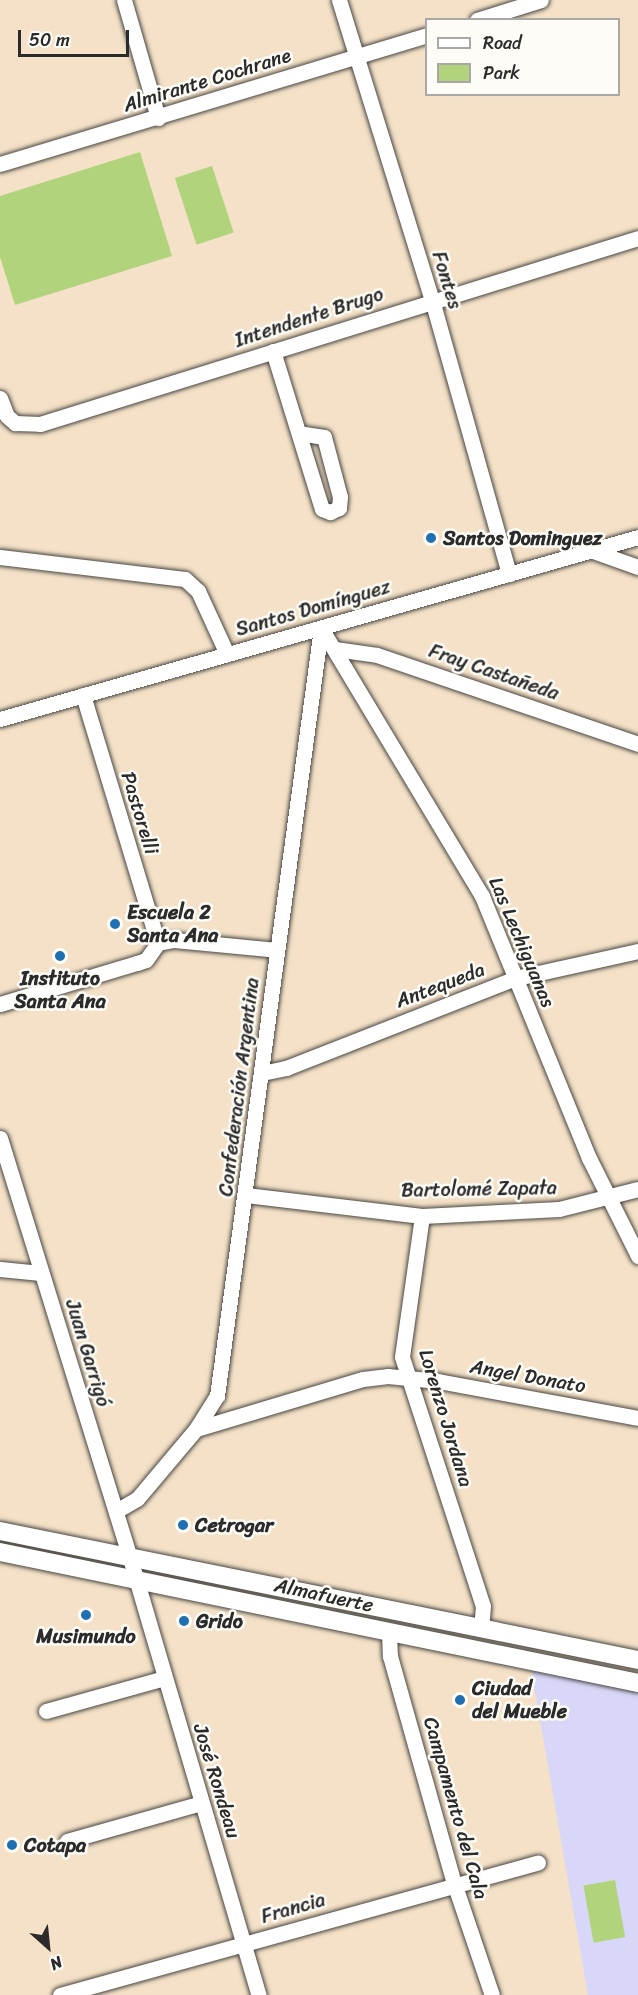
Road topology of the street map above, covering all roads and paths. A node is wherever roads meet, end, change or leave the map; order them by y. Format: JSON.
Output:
{"nodes":[{"id":1,"x":124,"y":0,"type":"edge"},
{"id":2,"x":339,"y":0,"type":"edge"},
{"id":3,"x":541,"y":0,"type":"edge"},
{"id":4,"x":483,"y":18,"type":"edge"},
{"id":5,"x":425,"y":35,"type":"edge"},
{"id":6,"x":356,"y":57,"type":"junction"},
{"id":7,"x":158,"y":118,"type":"junction"},
{"id":8,"x":0,"y":164,"type":"edge"},
{"id":9,"x":636,"y":243,"type":"edge"},
{"id":10,"x":432,"y":300,"type":"junction"},
{"id":11,"x":273,"y":351,"type":"junction"},
{"id":12,"x":1,"y":401,"type":"edge"},
{"id":13,"x":300,"y":433,"type":"junction"},
{"id":14,"x":638,"y":537,"type":"edge"},
{"id":15,"x":593,"y":551,"type":"junction"},
{"id":16,"x":0,"y":557,"type":"edge"},
{"id":17,"x":638,"y":567,"type":"edge"},
{"id":18,"x":510,"y":574,"type":"junction"},
{"id":19,"x":321,"y":628,"type":"junction"},
{"id":20,"x":335,"y":649,"type":"junction"},
{"id":21,"x":227,"y":654,"type":"junction"},
{"id":22,"x":82,"y":695,"type":"junction"},
{"id":23,"x":0,"y":719,"type":"edge"},
{"id":24,"x":638,"y":744,"type":"edge"},
{"id":25,"x":158,"y":943,"type":"junction"},
{"id":26,"x":277,"y":950,"type":"junction"},
{"id":27,"x":638,"y":951,"type":"edge"},
{"id":28,"x":516,"y":978,"type":"junction"},
{"id":29,"x":0,"y":1004,"type":"edge"},
{"id":30,"x":262,"y":1073,"type":"junction"},
{"id":31,"x":0,"y":1138,"type":"edge"},
{"id":32,"x":638,"y":1189,"type":"edge"},
{"id":33,"x":246,"y":1195,"type":"junction"},
{"id":34,"x":607,"y":1198,"type":"junction"},
{"id":35,"x":422,"y":1215,"type":"junction"},
{"id":36,"x":638,"y":1256,"type":"edge"},
{"id":37,"x":0,"y":1269,"type":"edge"},
{"id":38,"x":41,"y":1273,"type":"junction"},
{"id":39,"x":409,"y":1378,"type":"junction"},
{"id":40,"x":638,"y":1418,"type":"edge"},
{"id":41,"x":196,"y":1429,"type":"junction"},
{"id":42,"x":116,"y":1511,"type":"junction"},
{"id":43,"x":0,"y":1531,"type":"edge"},
{"id":44,"x":0,"y":1552,"type":"edge"},
{"id":45,"x":130,"y":1558,"type":"junction"},
{"id":46,"x":135,"y":1580,"type":"junction"},
{"id":47,"x":481,"y":1629,"type":"junction"},
{"id":48,"x":389,"y":1631,"type":"junction"},
{"id":49,"x":638,"y":1660,"type":"edge"},
{"id":50,"x":164,"y":1678,"type":"junction"},
{"id":51,"x":638,"y":1683,"type":"edge"},
{"id":52,"x":46,"y":1711,"type":"dead end"},
{"id":53,"x":201,"y":1803,"type":"junction"},
{"id":54,"x":67,"y":1841,"type":"dead end"},
{"id":55,"x":538,"y":1862,"type":"dead end"},
{"id":56,"x":454,"y":1883,"type":"junction"},
{"id":57,"x":244,"y":1944,"type":"junction"},
{"id":58,"x":60,"y":1995,"type":"edge"},
{"id":59,"x":259,"y":1995,"type":"edge"},
{"id":60,"x":492,"y":1995,"type":"edge"}],
"edges":[{"from":1,"to":7,"type":"street"},
{"from":2,"to":6,"type":"street","name":"Fontes"},
{"from":3,"to":4,"type":"street"},
{"from":5,"to":6,"type":"street","name":"Almirante Cochrane"},
{"from":6,"to":7,"type":"street","name":"Almirante Cochrane"},
{"from":6,"to":10,"type":"street","name":"Fontes"},
{"from":7,"to":8,"type":"street","name":"Almirante Cochrane"},
{"from":9,"to":10,"type":"street","name":"Intendente Brugo"},
{"from":10,"to":11,"type":"street","name":"Intendente Brugo"},
{"from":10,"to":18,"type":"street","name":"Fontes"},
{"from":11,"to":12,"type":"street","name":"Intendente Brugo"},
{"from":11,"to":13,"type":"street"},
{"from":13,"to":13,"type":"street"},
{"from":14,"to":15,"type":"street","name":"Santos Domínguez"},
{"from":15,"to":17,"type":"street"},
{"from":15,"to":18,"type":"street","name":"Santos Domínguez"},
{"from":16,"to":21,"type":"street"},
{"from":18,"to":19,"type":"street","name":"Santos Domínguez"},
{"from":19,"to":20,"type":"street","name":"Las Lechiguanas"},
{"from":19,"to":21,"type":"street","name":"Santos Domínguez"},
{"from":19,"to":26,"type":"street","name":"Confederación Argentina"},
{"from":20,"to":24,"type":"street","name":"Fray Castañeda"},
{"from":20,"to":28,"type":"street","name":"Las Lechiguanas"},
{"from":21,"to":22,"type":"street","name":"Santos Domínguez"},
{"from":22,"to":23,"type":"street","name":"Santos Domínguez"},
{"from":22,"to":25,"type":"street","name":"Pastorelli"},
{"from":25,"to":26,"type":"street"},
{"from":25,"to":29,"type":"street"},
{"from":26,"to":30,"type":"street","name":"Confederación Argentina"},
{"from":27,"to":28,"type":"street","name":"Antequeda"},
{"from":28,"to":30,"type":"street","name":"Antequeda"},
{"from":28,"to":34,"type":"street","name":"Las Lechiguanas"},
{"from":30,"to":33,"type":"street","name":"Confederación Argentina"},
{"from":31,"to":38,"type":"street","name":"Juan Garrigó"},
{"from":32,"to":34,"type":"street","name":"Bartolomé Zapata"},
{"from":33,"to":35,"type":"street","name":"Bartolomé Zapata"},
{"from":33,"to":41,"type":"street","name":"Confederación Argentina"},
{"from":34,"to":35,"type":"street","name":"Bartolomé Zapata"},
{"from":34,"to":36,"type":"street","name":"Las Lechiguanas"},
{"from":35,"to":39,"type":"street","name":"Lorenzo Jordana"},
{"from":37,"to":38,"type":"street"},
{"from":38,"to":42,"type":"street","name":"Juan Garrigó"},
{"from":39,"to":40,"type":"street","name":"Angel Donato"},
{"from":39,"to":41,"type":"street","name":"Angel Donato"},
{"from":39,"to":47,"type":"street","name":"Lorenzo Jordana"},
{"from":41,"to":42,"type":"street","name":"Confederación Argentina"},
{"from":42,"to":45,"type":"street","name":"Juan Garrigó"},
{"from":43,"to":45,"type":"main road","name":"Almafuerte"},
{"from":44,"to":46,"type":"main road","name":"Almafuerte"},
{"from":45,"to":46,"type":"street","name":"Juan Garrigó"},
{"from":45,"to":47,"type":"main road","name":"Almafuerte"},
{"from":46,"to":48,"type":"main road","name":"Almafuerte"},
{"from":46,"to":50,"type":"street","name":"José Rondeau"},
{"from":47,"to":49,"type":"main road","name":"Almafuerte"},
{"from":48,"to":51,"type":"main road","name":"Almafuerte"},
{"from":48,"to":56,"type":"street","name":"Campamento del Cala"},
{"from":50,"to":52,"type":"street"},
{"from":50,"to":53,"type":"street","name":"José Rondeau"},
{"from":53,"to":54,"type":"street"},
{"from":53,"to":57,"type":"street","name":"José Rondeau"},
{"from":55,"to":56,"type":"street","name":"Francia"},
{"from":56,"to":57,"type":"street","name":"Francia"},
{"from":56,"to":60,"type":"street","name":"Campamento del Cala"},
{"from":57,"to":58,"type":"street","name":"Francia"},
{"from":57,"to":59,"type":"street","name":"José Rondeau"}]}
